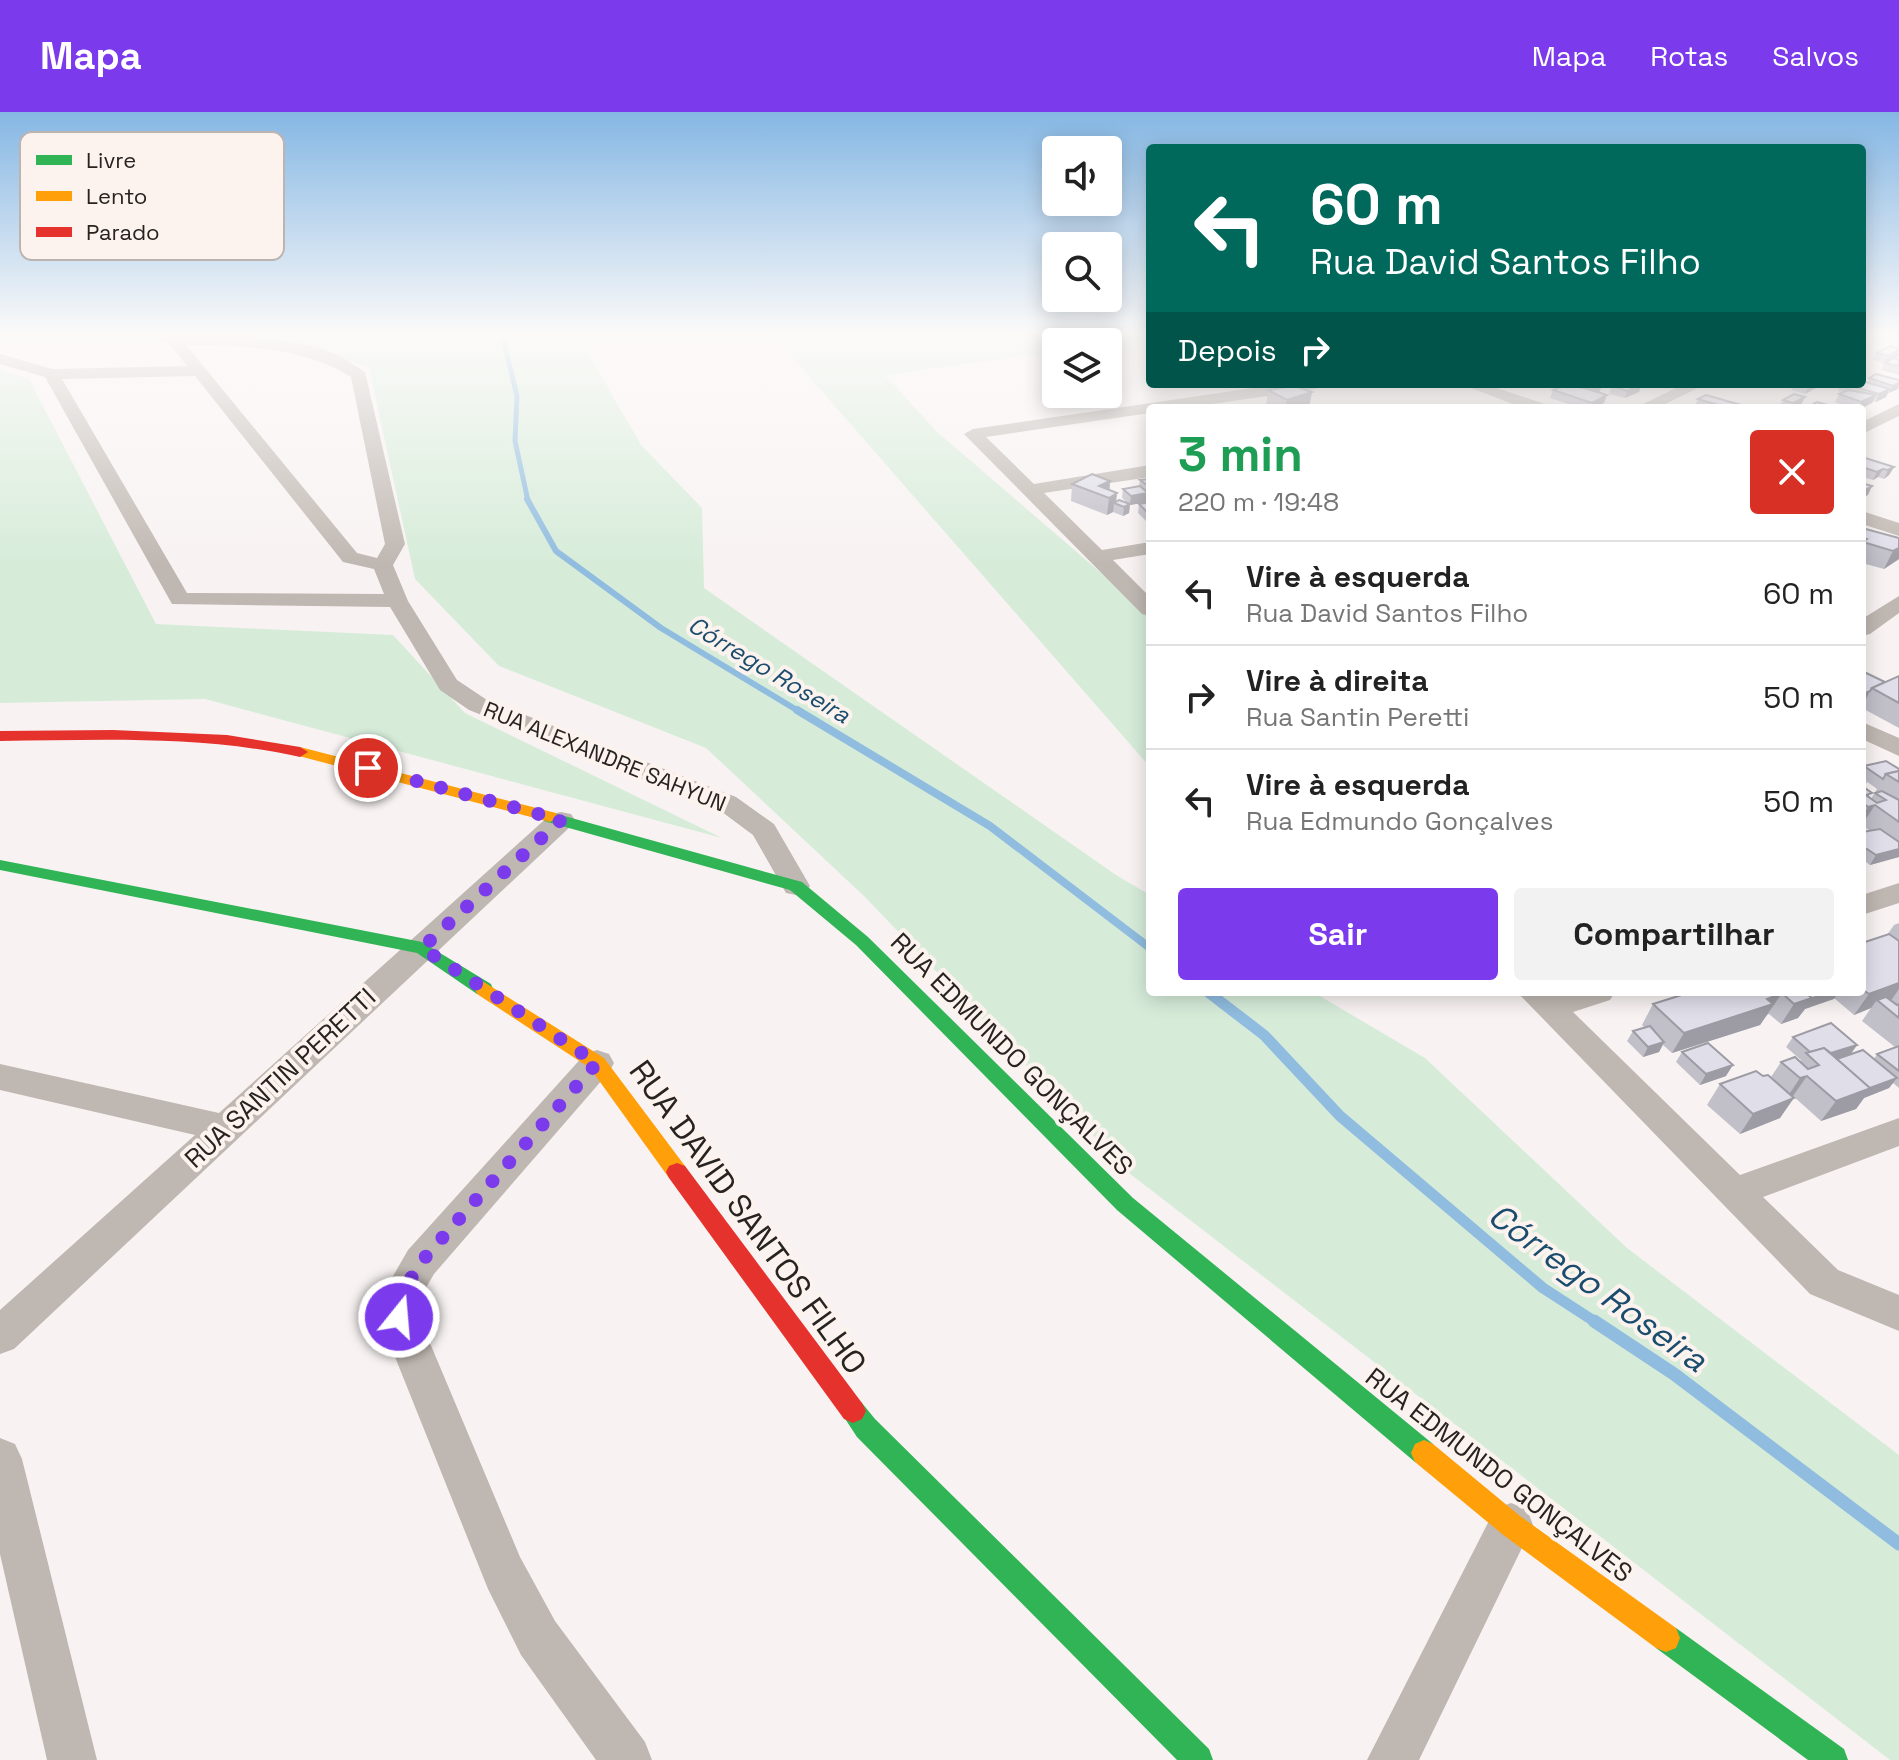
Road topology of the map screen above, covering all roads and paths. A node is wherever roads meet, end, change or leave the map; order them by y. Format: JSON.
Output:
{"nodes":[{"id":1,"x":72,"y":411,"type":"edge"},
{"id":2,"x":230,"y":411,"type":"edge"},
{"id":3,"x":367,"y":411,"type":"edge"},
{"id":4,"x":1130,"y":411,"type":"edge"},
{"id":5,"x":1895,"y":411,"type":"edge"},
{"id":6,"x":1866,"y":427,"type":"edge"},
{"id":7,"x":1146,"y":472,"type":"edge"},
{"id":8,"x":1030,"y":490,"type":"junction"},
{"id":9,"x":1866,"y":518,"type":"edge"},
{"id":10,"x":1899,"y":530,"type":"edge"},
{"id":11,"x":1146,"y":549,"type":"edge"},
{"id":12,"x":1097,"y":557,"type":"junction"},
{"id":13,"x":383,"y":565,"type":"junction"},
{"id":14,"x":397,"y":601,"type":"junction"},
{"id":15,"x":1899,"y":603,"type":"edge"},
{"id":16,"x":1146,"y":605,"type":"edge"},
{"id":17,"x":1866,"y":626,"type":"edge"},
{"id":18,"x":1866,"y":731,"type":"edge"},
{"id":19,"x":0,"y":736,"type":"edge"},
{"id":20,"x":1899,"y":748,"type":"edge"},
{"id":21,"x":561,"y":820,"type":"junction"},
{"id":22,"x":0,"y":865,"type":"edge"},
{"id":23,"x":796,"y":886,"type":"junction"},
{"id":24,"x":1899,"y":893,"type":"edge"},
{"id":25,"x":1866,"y":904,"type":"edge"},
{"id":26,"x":422,"y":948,"type":"junction"},
{"id":27,"x":1570,"y":996,"type":"edge"},
{"id":28,"x":1542,"y":1000,"type":"edge"},
{"id":29,"x":597,"y":1063,"type":"junction"},
{"id":30,"x":0,"y":1077,"type":"edge"},
{"id":31,"x":225,"y":1128,"type":"junction"},
{"id":32,"x":1899,"y":1132,"type":"edge"},
{"id":33,"x":1734,"y":1192,"type":"junction"},
{"id":34,"x":1899,"y":1313,"type":"edge"},
{"id":35,"x":0,"y":1336,"type":"edge"},
{"id":36,"x":0,"y":1459,"type":"edge"},
{"id":37,"x":1511,"y":1525,"type":"junction"},
{"id":38,"x":72,"y":1760,"type":"edge"},
{"id":39,"x":627,"y":1760,"type":"edge"},
{"id":40,"x":1198,"y":1760,"type":"edge"},
{"id":41,"x":1392,"y":1760,"type":"edge"},
{"id":42,"x":1833,"y":1760,"type":"edge"}],
"edges":[{"from":1,"to":14,"type":"street"},
{"from":2,"to":13,"type":"street"},
{"from":3,"to":13,"type":"street"},
{"from":4,"to":8,"type":"street"},
{"from":5,"to":6,"type":"street"},
{"from":7,"to":8,"type":"street"},
{"from":8,"to":12,"type":"street"},
{"from":9,"to":10,"type":"street"},
{"from":11,"to":12,"type":"street"},
{"from":12,"to":16,"type":"street"},
{"from":13,"to":14,"type":"street","name":"RUA ALEXANDRE SAHYUN"},
{"from":14,"to":23,"type":"street","name":"RUA ALEXANDRE SAHYUN"},
{"from":15,"to":17,"type":"street"},
{"from":18,"to":20,"type":"street"},
{"from":19,"to":21,"type":"street","name":"RUA EDMUNDO GONÇALVES"},
{"from":21,"to":23,"type":"street","name":"RUA EDMUNDO GONÇALVES"},
{"from":21,"to":26,"type":"street","name":"RUA SANTIN PERETTI"},
{"from":22,"to":26,"type":"street","name":"RUA DAVID SANTOS FILHO"},
{"from":23,"to":37,"type":"street","name":"RUA EDMUNDO GONÇALVES"},
{"from":24,"to":25,"type":"street"},
{"from":26,"to":29,"type":"street","name":"RUA DAVID SANTOS FILHO"},
{"from":26,"to":31,"type":"street","name":"RUA SANTIN PERETTI"},
{"from":27,"to":28,"type":"street"},
{"from":28,"to":33,"type":"street"},
{"from":29,"to":39,"type":"street"},
{"from":29,"to":40,"type":"street","name":"RUA DAVID SANTOS FILHO"},
{"from":30,"to":31,"type":"street"},
{"from":31,"to":35,"type":"street","name":"RUA SANTIN PERETTI"},
{"from":32,"to":33,"type":"street"},
{"from":33,"to":34,"type":"street"},
{"from":36,"to":38,"type":"street"},
{"from":37,"to":41,"type":"street"},
{"from":37,"to":42,"type":"street","name":"RUA EDMUNDO GONÇALVES"}]}
